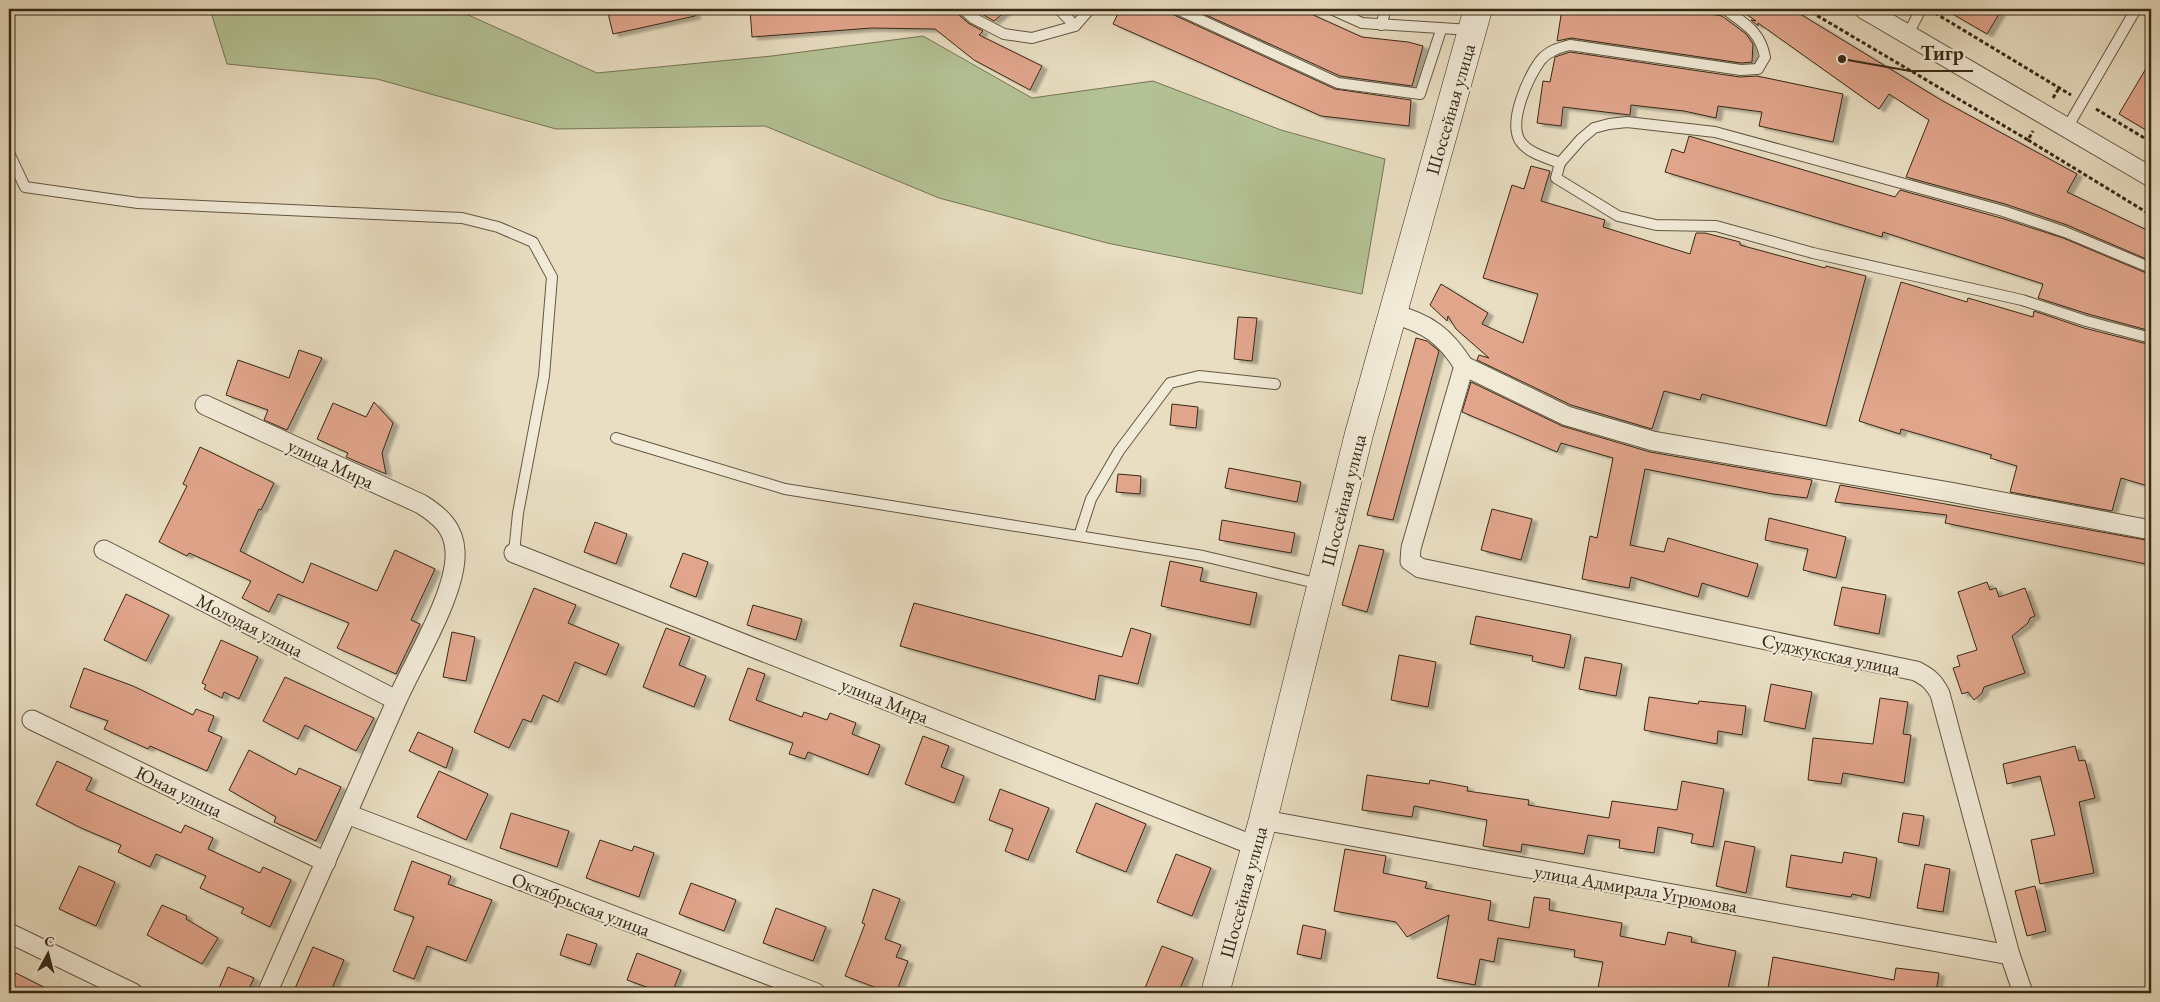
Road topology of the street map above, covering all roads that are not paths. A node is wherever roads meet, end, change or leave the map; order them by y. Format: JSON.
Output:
{"nodes":[{"id":1,"x":963,"y":9,"type":"edge"},
{"id":2,"x":1060,"y":9,"type":"edge"},
{"id":3,"x":1090,"y":9,"type":"edge"},
{"id":4,"x":1177,"y":9,"type":"edge"},
{"id":5,"x":1331,"y":9,"type":"edge"},
{"id":6,"x":1386,"y":9,"type":"edge"},
{"id":7,"x":1725,"y":9,"type":"edge"},
{"id":8,"x":1864,"y":9,"type":"edge"},
{"id":9,"x":1920,"y":9,"type":"edge"},
{"id":10,"x":2136,"y":9,"type":"edge"},
{"id":11,"x":1475,"y":19,"type":"edge"},
{"id":12,"x":1381,"y":25,"type":"junction"},
{"id":13,"x":1075,"y":26,"type":"junction"},
{"id":14,"x":1441,"y":30,"type":"junction"},
{"id":15,"x":1908,"y":34,"type":"junction"},
{"id":16,"x":2067,"y":128,"type":"junction"},
{"id":17,"x":9,"y":153,"type":"edge"},
{"id":18,"x":1560,"y":164,"type":"junction"},
{"id":19,"x":2151,"y":177,"type":"edge"},
{"id":20,"x":2151,"y":268,"type":"edge"},
{"id":21,"x":1392,"y":314,"type":"junction"},
{"id":22,"x":2151,"y":338,"type":"edge"},
{"id":23,"x":1464,"y":366,"type":"junction"},
{"id":24,"x":1275,"y":384,"type":"dead end"},
{"id":25,"x":205,"y":405,"type":"dead end"},
{"id":26,"x":616,"y":438,"type":"dead end"},
{"id":27,"x":2151,"y":530,"type":"edge"},
{"id":28,"x":1078,"y":536,"type":"junction"},
{"id":29,"x":104,"y":550,"type":"dead end"},
{"id":30,"x":514,"y":553,"type":"joint"},
{"id":31,"x":1321,"y":585,"type":"junction"},
{"id":32,"x":396,"y":700,"type":"junction"},
{"id":33,"x":32,"y":720,"type":"dead end"},
{"id":34,"x":347,"y":814,"type":"junction"},
{"id":35,"x":1263,"y":820,"type":"junction"},
{"id":36,"x":1255,"y":846,"type":"junction"},
{"id":37,"x":326,"y":862,"type":"junction"},
{"id":38,"x":9,"y":933,"type":"edge"},
{"id":39,"x":2010,"y":955,"type":"junction"},
{"id":40,"x":133,"y":993,"type":"edge"},
{"id":41,"x":267,"y":993,"type":"edge"},
{"id":42,"x":816,"y":993,"type":"edge"},
{"id":43,"x":1215,"y":993,"type":"edge"},
{"id":44,"x":2023,"y":993,"type":"edge"}],
"edges":[{"from":1,"to":13,"type":"lane"},
{"from":2,"to":13,"type":"lane"},
{"from":3,"to":13,"type":"lane"},
{"from":4,"to":14,"type":"lane"},
{"from":5,"to":12,"type":"lane"},
{"from":6,"to":12,"type":"lane"},
{"from":7,"to":18,"type":"lane"},
{"from":8,"to":15,"type":"street"},
{"from":9,"to":15,"type":"lane"},
{"from":10,"to":16,"type":"lane"},
{"from":11,"to":14,"type":"lane"},
{"from":11,"to":21,"type":"street","name":"Шоссейная улица"},
{"from":12,"to":14,"type":"lane"},
{"from":15,"to":16,"type":"street"},
{"from":16,"to":19,"type":"street"},
{"from":17,"to":30,"type":"lane"},
{"from":18,"to":20,"type":"lane"},
{"from":18,"to":22,"type":"lane"},
{"from":21,"to":23,"type":"street"},
{"from":21,"to":31,"type":"street","name":"Шоссейная улица"},
{"from":23,"to":27,"type":"street"},
{"from":23,"to":39,"type":"street","name":"Суджукская улица"},
{"from":24,"to":28,"type":"lane"},
{"from":25,"to":32,"type":"street","name":"улица Мира"},
{"from":26,"to":28,"type":"lane"},
{"from":28,"to":31,"type":"lane"},
{"from":29,"to":32,"type":"street","name":"Молодая улица"},
{"from":30,"to":36,"type":"street","name":"улица Мира"},
{"from":31,"to":35,"type":"street","name":"Шоссейная улица"},
{"from":32,"to":34,"type":"street"},
{"from":33,"to":37,"type":"street","name":"Юная улица"},
{"from":34,"to":37,"type":"street"},
{"from":34,"to":42,"type":"street","name":"Октябрьская улица"},
{"from":35,"to":36,"type":"street","name":"Шоссейная улица"},
{"from":35,"to":39,"type":"street","name":"улица Адмирала Угрюмова"},
{"from":36,"to":43,"type":"street","name":"Шоссейная улица"},
{"from":37,"to":41,"type":"street"},
{"from":38,"to":40,"type":"street"},
{"from":39,"to":44,"type":"street","name":"Суджукская улица"}]}
